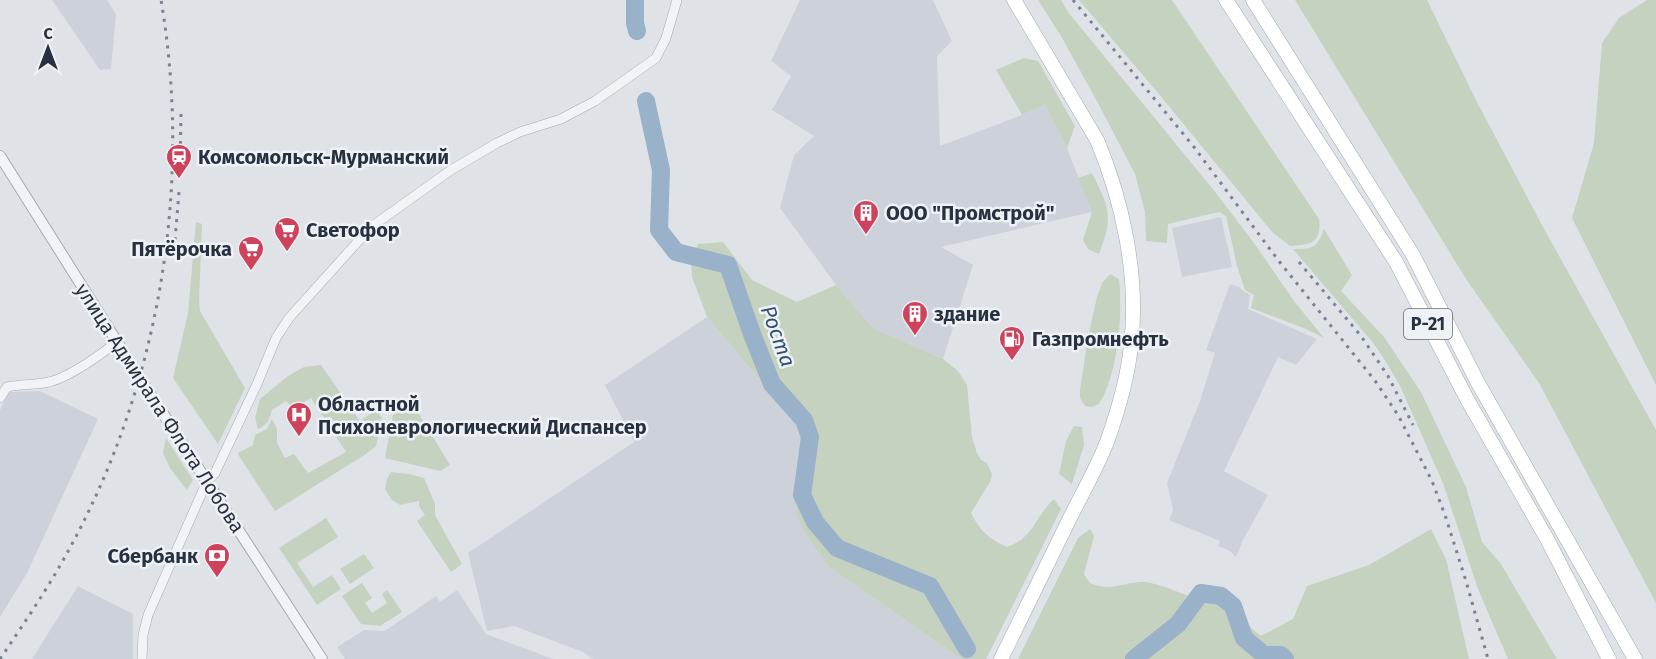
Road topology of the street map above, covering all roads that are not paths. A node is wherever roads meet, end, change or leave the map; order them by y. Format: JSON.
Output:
{"nodes":[{"id":1,"x":676,"y":0,"type":"edge"},
{"id":2,"x":1014,"y":0,"type":"edge"},
{"id":3,"x":1226,"y":0,"type":"edge"},
{"id":4,"x":1253,"y":0,"type":"edge"},
{"id":5,"x":0,"y":156,"type":"edge"},
{"id":6,"x":117,"y":342,"type":"junction"},
{"id":7,"x":0,"y":398,"type":"edge"},
{"id":8,"x":207,"y":481,"type":"junction"},
{"id":9,"x":142,"y":659,"type":"edge"},
{"id":10,"x":322,"y":659,"type":"edge"},
{"id":11,"x":1001,"y":659,"type":"edge"},
{"id":12,"x":1609,"y":659,"type":"edge"},
{"id":13,"x":1635,"y":659,"type":"edge"}],
"edges":[{"from":1,"to":8,"type":"street"},
{"from":2,"to":11,"type":"main road"},
{"from":3,"to":12,"type":"main road","number":"Р-21"},
{"from":4,"to":13,"type":"main road","number":"Р-21"},
{"from":5,"to":6,"type":"street","name":"улица Адмирала Флота Лобова"},
{"from":6,"to":7,"type":"street"},
{"from":6,"to":8,"type":"street","name":"улица Адмирала Флота Лобова"},
{"from":8,"to":9,"type":"street"},
{"from":8,"to":10,"type":"street","name":"улица Адмирала Флота Лобова"}]}
